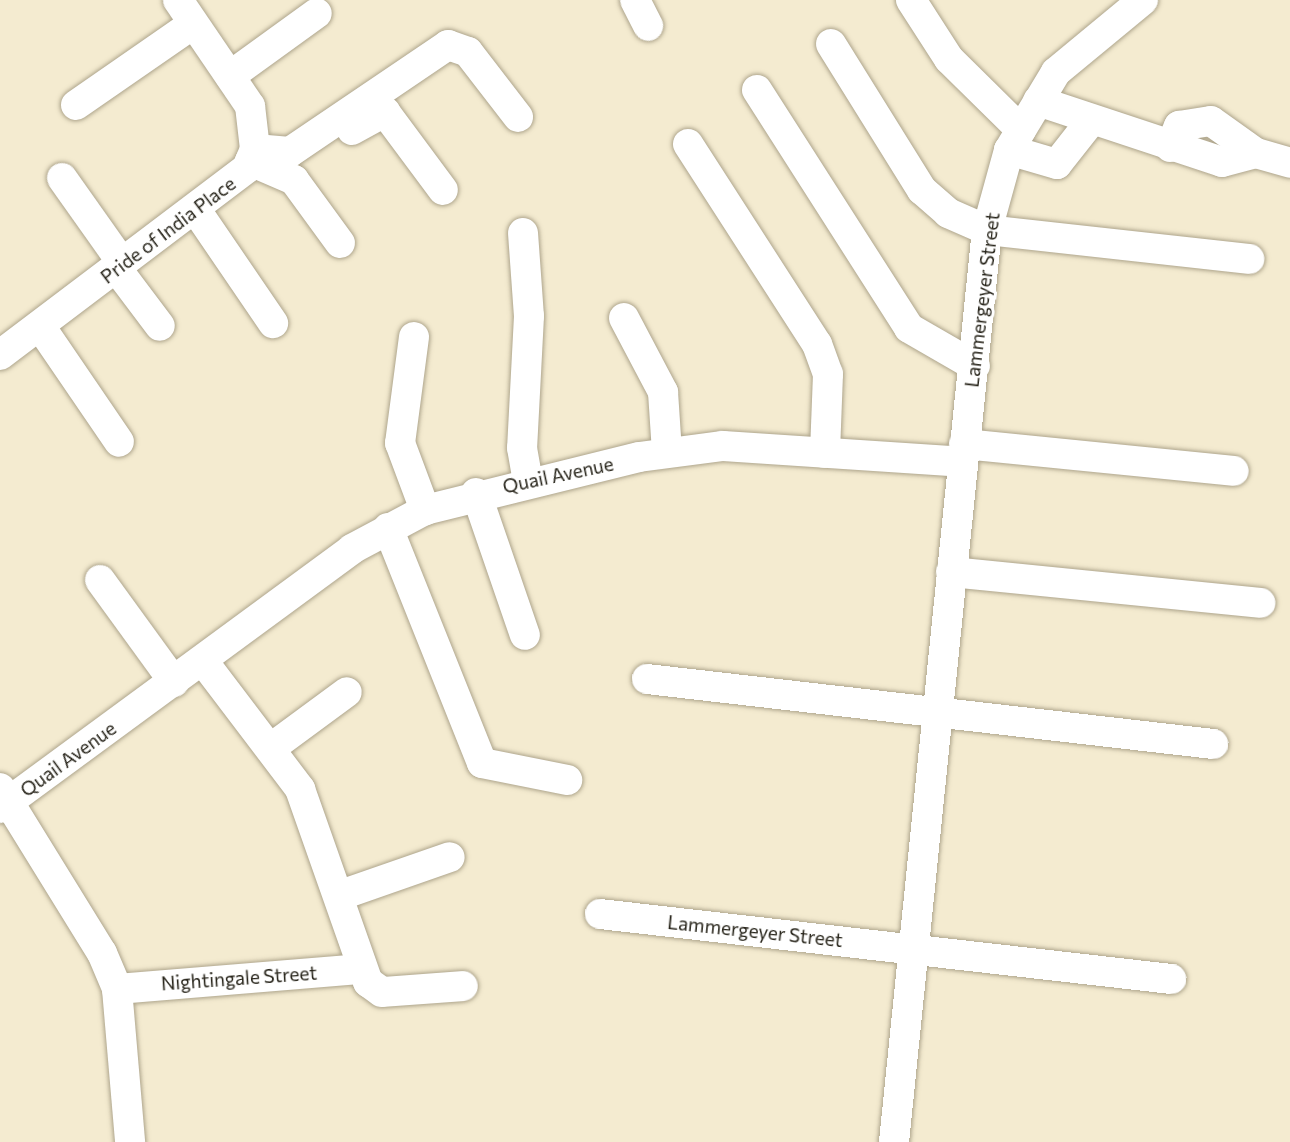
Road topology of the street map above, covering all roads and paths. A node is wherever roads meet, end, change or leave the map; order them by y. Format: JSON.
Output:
{"nodes":[{"id":1,"x":911,"y":0,"type":"edge"},
{"id":2,"x":1143,"y":0,"type":"edge"},
{"id":3,"x":188,"y":12,"type":"edge"},
{"id":4,"x":317,"y":13,"type":"dead end"},
{"id":5,"x":831,"y":44,"type":"dead end"},
{"id":6,"x":230,"y":76,"type":"junction"},
{"id":7,"x":757,"y":90,"type":"dead end"},
{"id":8,"x":1038,"y":101,"type":"junction"},
{"id":9,"x":80,"y":111,"type":"dead end"},
{"id":10,"x":518,"y":117,"type":"dead end"},
{"id":11,"x":1090,"y":122,"type":"junction"},
{"id":12,"x":1015,"y":140,"type":"junction"},
{"id":13,"x":688,"y":144,"type":"dead end"},
{"id":14,"x":253,"y":155,"type":"junction"},
{"id":15,"x":297,"y":159,"type":"junction"},
{"id":16,"x":1290,"y":163,"type":"edge"},
{"id":17,"x":62,"y":178,"type":"dead end"},
{"id":18,"x":443,"y":190,"type":"dead end"},
{"id":19,"x":196,"y":210,"type":"junction"},
{"id":20,"x":987,"y":230,"type":"junction"},
{"id":21,"x":523,"y":233,"type":"dead end"},
{"id":22,"x":1249,"y":259,"type":"dead end"},
{"id":23,"x":120,"y":266,"type":"junction"},
{"id":24,"x":624,"y":318,"type":"dead end"},
{"id":25,"x":273,"y":323,"type":"dead end"},
{"id":26,"x":40,"y":326,"type":"junction"},
{"id":27,"x":160,"y":326,"type":"dead end"},
{"id":28,"x":414,"y":337,"type":"dead end"},
{"id":29,"x":0,"y":355,"type":"edge"},
{"id":30,"x":975,"y":366,"type":"junction"},
{"id":31,"x":119,"y":442,"type":"dead end"},
{"id":32,"x":667,"y":452,"type":"junction"},
{"id":33,"x":825,"y":453,"type":"junction"},
{"id":34,"x":962,"y":453,"type":"junction"},
{"id":35,"x":1234,"y":471,"type":"dead end"},
{"id":36,"x":528,"y":481,"type":"junction"},
{"id":37,"x":476,"y":493,"type":"junction"},
{"id":38,"x":425,"y":510,"type":"junction"},
{"id":39,"x":388,"y":528,"type":"junction"},
{"id":40,"x":951,"y":572,"type":"junction"},
{"id":41,"x":100,"y":580,"type":"dead end"},
{"id":42,"x":1260,"y":603,"type":"dead end"},
{"id":43,"x":525,"y":635,"type":"dead end"},
{"id":44,"x":186,"y":673,"type":"junction"},
{"id":45,"x":647,"y":679,"type":"dead end"},
{"id":46,"x":347,"y":692,"type":"dead end"},
{"id":47,"x":936,"y":711,"type":"junction"},
{"id":48,"x":1213,"y":744,"type":"dead end"},
{"id":49,"x":271,"y":748,"type":"junction"},
{"id":50,"x":272,"y":778,"type":"dead end"},
{"id":51,"x":566,"y":780,"type":"dead end"},
{"id":52,"x":3,"y":799,"type":"edge"},
{"id":53,"x":450,"y":857,"type":"dead end"},
{"id":54,"x":341,"y":895,"type":"junction"},
{"id":55,"x":600,"y":914,"type":"dead end"},
{"id":56,"x":911,"y":948,"type":"junction"},
{"id":57,"x":362,"y":969,"type":"junction"},
{"id":58,"x":1171,"y":978,"type":"dead end"},
{"id":59,"x":463,"y":986,"type":"dead end"},
{"id":60,"x":117,"y":989,"type":"junction"},
{"id":61,"x":130,"y":1142,"type":"edge"},
{"id":62,"x":894,"y":1142,"type":"edge"}],
"edges":[{"from":1,"to":12,"type":"street"},
{"from":2,"to":8,"type":"street","name":"Lammergeyer Street"},
{"from":3,"to":6,"type":"street"},
{"from":3,"to":9,"type":"street"},
{"from":4,"to":6,"type":"street"},
{"from":5,"to":20,"type":"street"},
{"from":6,"to":14,"type":"street"},
{"from":7,"to":30,"type":"street"},
{"from":8,"to":11,"type":"street"},
{"from":8,"to":12,"type":"street","name":"Lammergeyer Street"},
{"from":10,"to":15,"type":"street"},
{"from":11,"to":12,"type":"street"},
{"from":11,"to":16,"type":"street"},
{"from":12,"to":20,"type":"street","name":"Lammergeyer Street"},
{"from":13,"to":33,"type":"street"},
{"from":14,"to":15,"type":"street"},
{"from":14,"to":15,"type":"street"},
{"from":14,"to":19,"type":"street","name":"Pride of India Place"},
{"from":15,"to":18,"type":"street"},
{"from":17,"to":23,"type":"street"},
{"from":19,"to":23,"type":"street","name":"Pride of India Place"},
{"from":19,"to":25,"type":"street"},
{"from":20,"to":22,"type":"street"},
{"from":20,"to":30,"type":"street","name":"Lammergeyer Street"},
{"from":21,"to":36,"type":"street"},
{"from":23,"to":26,"type":"street","name":"Pride of India Place"},
{"from":23,"to":27,"type":"street"},
{"from":24,"to":32,"type":"street"},
{"from":26,"to":29,"type":"street","name":"Pride of India Place"},
{"from":26,"to":31,"type":"street"},
{"from":28,"to":38,"type":"street"},
{"from":30,"to":34,"type":"street","name":"Lammergeyer Street"},
{"from":32,"to":33,"type":"street","name":"Quail Avenue"},
{"from":32,"to":36,"type":"street","name":"Quail Avenue"},
{"from":33,"to":34,"type":"street","name":"Quail Avenue"},
{"from":34,"to":35,"type":"street","name":"Quail Avenue"},
{"from":34,"to":40,"type":"street","name":"Lammergeyer Street"},
{"from":36,"to":37,"type":"street","name":"Quail Avenue"},
{"from":37,"to":38,"type":"street","name":"Quail Avenue"},
{"from":37,"to":43,"type":"street"},
{"from":38,"to":39,"type":"street","name":"Quail Avenue"},
{"from":39,"to":44,"type":"street","name":"Quail Avenue"},
{"from":39,"to":51,"type":"street"},
{"from":40,"to":42,"type":"street"},
{"from":40,"to":47,"type":"street","name":"Lammergeyer Street"},
{"from":41,"to":44,"type":"street"},
{"from":44,"to":49,"type":"street"},
{"from":44,"to":50,"type":"street"},
{"from":44,"to":52,"type":"street","name":"Quail Avenue"},
{"from":45,"to":47,"type":"street"},
{"from":46,"to":49,"type":"street"},
{"from":47,"to":48,"type":"street"},
{"from":47,"to":56,"type":"street","name":"Lammergeyer Street"},
{"from":49,"to":54,"type":"street"},
{"from":52,"to":60,"type":"street"},
{"from":53,"to":54,"type":"street"},
{"from":54,"to":57,"type":"street"},
{"from":55,"to":56,"type":"street","name":"Lammergeyer Street"},
{"from":56,"to":58,"type":"street","name":"Lammergeyer Street"},
{"from":56,"to":62,"type":"street","name":"Lammergeyer Street"},
{"from":57,"to":59,"type":"street"},
{"from":57,"to":60,"type":"street","name":"Nightingale Street"},
{"from":60,"to":61,"type":"street"}]}
